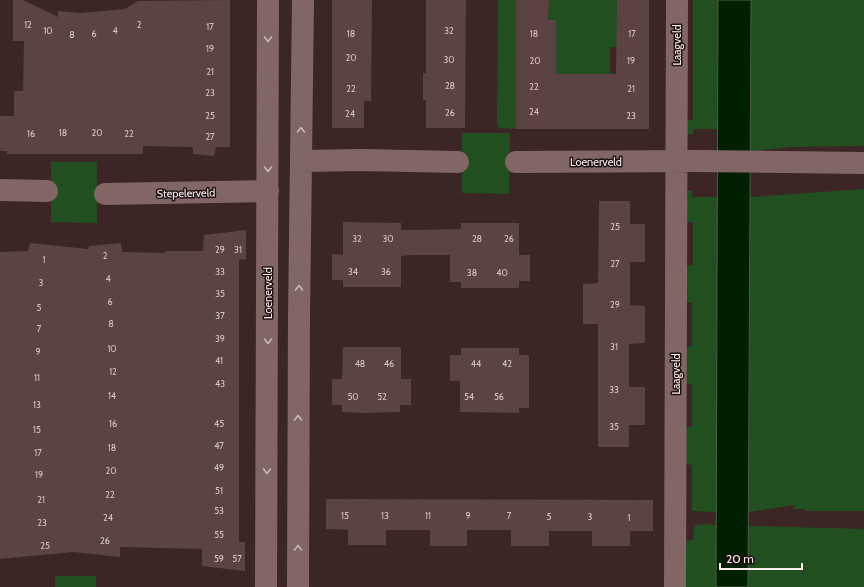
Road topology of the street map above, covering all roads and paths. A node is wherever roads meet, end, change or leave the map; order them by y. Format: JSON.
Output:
{"nodes":[{"id":1,"x":268,"y":0,"type":"edge"},
{"id":2,"x":303,"y":0,"type":"edge"},
{"id":3,"x":677,"y":0,"type":"edge"},
{"id":4,"x":301,"y":161,"type":"junction"},
{"id":5,"x":687,"y":161,"type":"junction"},
{"id":6,"x":458,"y":162,"type":"dead end"},
{"id":7,"x":516,"y":162,"type":"dead end"},
{"id":8,"x":864,"y":163,"type":"edge"},
{"id":9,"x":0,"y":190,"type":"edge"},
{"id":10,"x":47,"y":191,"type":"dead end"},
{"id":11,"x":268,"y":191,"type":"junction"},
{"id":12,"x":105,"y":194,"type":"dead end"},
{"id":13,"x":266,"y":587,"type":"edge"},
{"id":14,"x":298,"y":587,"type":"edge"},
{"id":15,"x":675,"y":587,"type":"edge"}],
"edges":[{"from":1,"to":11,"type":"street","name":"Loenerveld","one_way":true},
{"from":4,"to":2,"type":"street","one_way":true},
{"from":3,"to":5,"type":"street","name":"Laagveld"},
{"from":4,"to":6,"type":"street"},
{"from":14,"to":4,"type":"street","one_way":true},
{"from":5,"to":7,"type":"street","name":"Loenerveld"},
{"from":5,"to":8,"type":"street"},
{"from":5,"to":15,"type":"street","name":"Laagveld"},
{"from":9,"to":10,"type":"street"},
{"from":11,"to":12,"type":"street","name":"Stepelerveld"},
{"from":11,"to":13,"type":"street","name":"Loenerveld","one_way":true}]}
